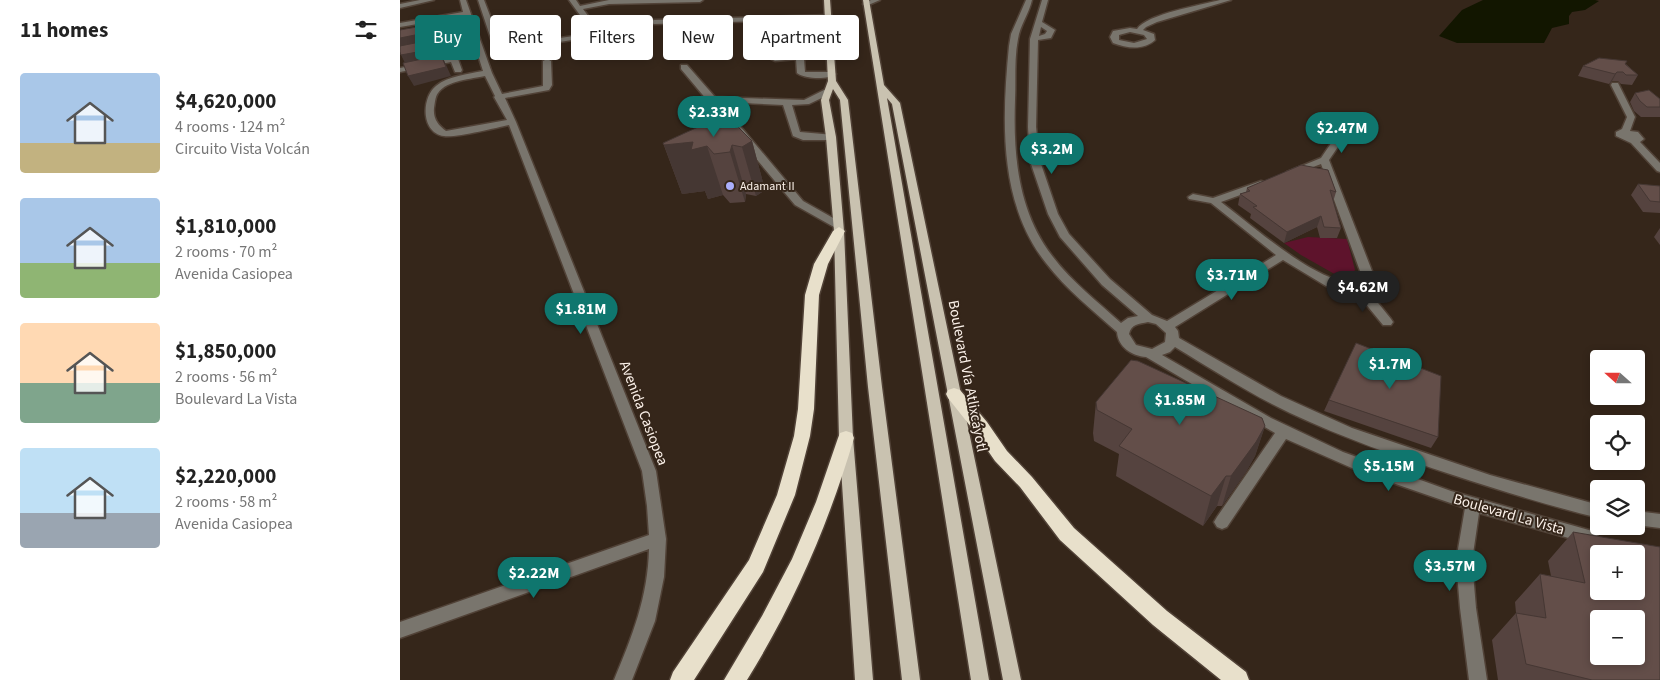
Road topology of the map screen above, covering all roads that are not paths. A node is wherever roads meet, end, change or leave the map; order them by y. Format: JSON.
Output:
{"nodes":[{"id":1,"x":481,"y":0,"type":"edge"},
{"id":2,"x":572,"y":0,"type":"edge"},
{"id":3,"x":700,"y":0,"type":"edge"},
{"id":4,"x":827,"y":0,"type":"edge"},
{"id":5,"x":877,"y":0,"type":"edge"},
{"id":6,"x":1029,"y":0,"type":"edge"},
{"id":7,"x":1045,"y":0,"type":"edge"},
{"id":8,"x":1228,"y":0,"type":"edge"},
{"id":9,"x":400,"y":1,"type":"edge"},
{"id":10,"x":428,"y":1,"type":"edge"},
{"id":11,"x":866,"y":2,"type":"edge"},
{"id":12,"x":400,"y":6,"type":"edge"},
{"id":13,"x":578,"y":8,"type":"junction"},
{"id":14,"x":467,"y":12,"type":"edge"},
{"id":15,"x":583,"y":15,"type":"edge"},
{"id":16,"x":828,"y":15,"type":"edge"},
{"id":17,"x":743,"y":20,"type":"edge"},
{"id":18,"x":654,"y":22,"type":"dead end"},
{"id":19,"x":400,"y":25,"type":"edge"},
{"id":20,"x":1139,"y":31,"type":"dead end"},
{"id":21,"x":415,"y":33,"type":"edge"},
{"id":22,"x":400,"y":36,"type":"edge"},
{"id":23,"x":571,"y":37,"type":"edge"},
{"id":24,"x":449,"y":60,"type":"edge"},
{"id":25,"x":454,"y":60,"type":"edge"},
{"id":26,"x":801,"y":60,"type":"edge"},
{"id":27,"x":831,"y":60,"type":"edge"},
{"id":28,"x":548,"y":61,"type":"dead end"},
{"id":29,"x":684,"y":67,"type":"dead end"},
{"id":30,"x":1024,"y":68,"type":"junction"},
{"id":31,"x":402,"y":70,"type":"edge"},
{"id":32,"x":458,"y":70,"type":"dead end"},
{"id":33,"x":488,"y":73,"type":"junction"},
{"id":34,"x":832,"y":77,"type":"junction"},
{"id":35,"x":879,"y":84,"type":"junction"},
{"id":36,"x":1615,"y":85,"type":"dead end"},
{"id":37,"x":828,"y":92,"type":"junction"},
{"id":38,"x":498,"y":97,"type":"junction"},
{"id":39,"x":713,"y":100,"type":"junction"},
{"id":40,"x":787,"y":103,"type":"junction"},
{"id":41,"x":512,"y":122,"type":"junction"},
{"id":42,"x":1341,"y":135,"type":"dead end"},
{"id":43,"x":831,"y":138,"type":"junction"},
{"id":44,"x":1324,"y":160,"type":"junction"},
{"id":45,"x":1660,"y":169,"type":"edge"},
{"id":46,"x":1193,"y":197,"type":"dead end"},
{"id":47,"x":1214,"y":201,"type":"junction"},
{"id":48,"x":838,"y":228,"type":"junction"},
{"id":49,"x":1283,"y":255,"type":"junction"},
{"id":50,"x":1359,"y":288,"type":"junction"},
{"id":51,"x":1148,"y":318,"type":"junction"},
{"id":52,"x":1387,"y":322,"type":"dead end"},
{"id":53,"x":1168,"y":326,"type":"junction"},
{"id":54,"x":1122,"y":330,"type":"junction"},
{"id":55,"x":1173,"y":340,"type":"junction"},
{"id":56,"x":1149,"y":354,"type":"junction"},
{"id":57,"x":954,"y":394,"type":"junction"},
{"id":58,"x":1284,"y":431,"type":"junction"},
{"id":59,"x":846,"y":438,"type":"junction"},
{"id":60,"x":1473,"y":505,"type":"junction"},
{"id":61,"x":1590,"y":510,"type":"edge"},
{"id":62,"x":1645,"y":519,"type":"edge"},
{"id":63,"x":1660,"y":521,"type":"edge"},
{"id":64,"x":1222,"y":522,"type":"dead end"},
{"id":65,"x":658,"y":539,"type":"junction"},
{"id":66,"x":1604,"y":540,"type":"edge"},
{"id":67,"x":400,"y":630,"type":"edge"},
{"id":68,"x":623,"y":680,"type":"edge"},
{"id":69,"x":681,"y":680,"type":"edge"},
{"id":70,"x":735,"y":680,"type":"edge"},
{"id":71,"x":864,"y":680,"type":"edge"},
{"id":72,"x":911,"y":680,"type":"edge"},
{"id":73,"x":980,"y":680,"type":"edge"},
{"id":74,"x":1012,"y":680,"type":"edge"},
{"id":75,"x":1238,"y":680,"type":"edge"},
{"id":76,"x":1478,"y":680,"type":"edge"}],
"edges":[{"from":1,"to":23,"type":"street"},
{"from":2,"to":13,"type":"street"},
{"from":3,"to":13,"type":"street"},
{"from":4,"to":16,"type":"main road"},
{"from":5,"to":11,"type":"street"},
{"from":6,"to":30,"type":"street"},
{"from":7,"to":30,"type":"street"},
{"from":8,"to":20,"type":"street"},
{"from":9,"to":10,"type":"street"},
{"from":10,"to":12,"type":"street"},
{"from":11,"to":35,"type":"main road"},
{"from":13,"to":15,"type":"street"},
{"from":14,"to":19,"type":"street"},
{"from":14,"to":33,"type":"street","name":"Avenida Casiopea"},
{"from":17,"to":18,"type":"street"},
{"from":21,"to":22,"type":"street"},
{"from":24,"to":31,"type":"street"},
{"from":25,"to":32,"type":"street"},
{"from":26,"to":34,"type":"street"},
{"from":27,"to":34,"type":"main road"},
{"from":28,"to":38,"type":"street"},
{"from":29,"to":39,"type":"street"},
{"from":30,"to":51,"type":"street"},
{"from":30,"to":54,"type":"street"},
{"from":33,"to":38,"type":"street","name":"Avenida Casiopea"},
{"from":33,"to":41,"type":"street"},
{"from":34,"to":37,"type":"main road"},
{"from":34,"to":72,"type":"main road"},
{"from":35,"to":57,"type":"main road","name":"Boulevard Vía Atlixcáyotl"},
{"from":35,"to":73,"type":"main road"},
{"from":36,"to":45,"type":"street"},
{"from":37,"to":40,"type":"street"},
{"from":37,"to":43,"type":"main road"},
{"from":38,"to":41,"type":"street","name":"Avenida Casiopea"},
{"from":39,"to":40,"type":"street"},
{"from":39,"to":48,"type":"street"},
{"from":40,"to":43,"type":"street"},
{"from":41,"to":65,"type":"street","name":"Avenida Casiopea"},
{"from":42,"to":44,"type":"street"},
{"from":43,"to":48,"type":"main road"},
{"from":44,"to":47,"type":"street"},
{"from":44,"to":50,"type":"street"},
{"from":46,"to":47,"type":"street"},
{"from":47,"to":49,"type":"street"},
{"from":48,"to":59,"type":"main road"},
{"from":48,"to":69,"type":"highway"},
{"from":49,"to":50,"type":"street"},
{"from":49,"to":53,"type":"street"},
{"from":50,"to":52,"type":"street"},
{"from":51,"to":53,"type":"street"},
{"from":51,"to":54,"type":"street"},
{"from":53,"to":55,"type":"street"},
{"from":54,"to":56,"type":"street"},
{"from":55,"to":56,"type":"street"},
{"from":55,"to":61,"type":"street","name":"Boulevard La Vista"},
{"from":56,"to":58,"type":"street","name":"Boulevard La Vista"},
{"from":57,"to":74,"type":"main road","name":"Boulevard Vía Atlixcáyotl"},
{"from":57,"to":75,"type":"highway"},
{"from":58,"to":60,"type":"street","name":"Boulevard La Vista"},
{"from":58,"to":64,"type":"street"},
{"from":59,"to":70,"type":"highway"},
{"from":59,"to":71,"type":"main road"},
{"from":60,"to":66,"type":"street","name":"Boulevard La Vista"},
{"from":60,"to":76,"type":"street"},
{"from":62,"to":63,"type":"street"},
{"from":65,"to":67,"type":"street"},
{"from":65,"to":68,"type":"street","name":"Avenida Casiopea"}]}
